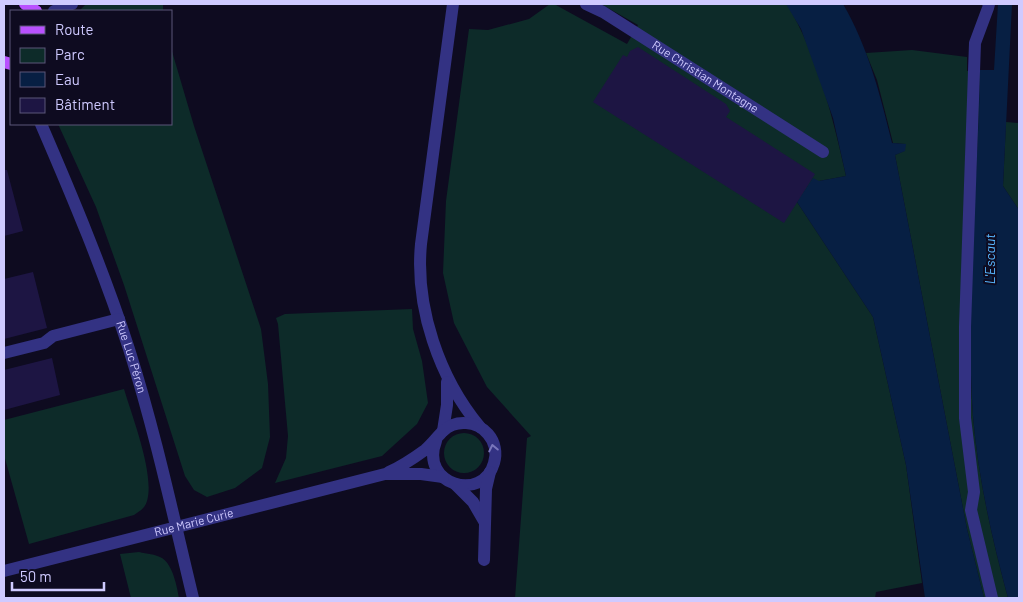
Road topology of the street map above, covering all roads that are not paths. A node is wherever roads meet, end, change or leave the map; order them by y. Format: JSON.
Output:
{"nodes":[{"id":1,"x":73,"y":4,"type":"edge"},
{"id":2,"x":453,"y":4,"type":"edge"},
{"id":3,"x":586,"y":4,"type":"edge"},
{"id":4,"x":988,"y":4,"type":"edge"},
{"id":5,"x":57,"y":10,"type":"edge"},
{"id":6,"x":41,"y":125,"type":"edge"},
{"id":7,"x":822,"y":152,"type":"dead end"},
{"id":8,"x":119,"y":319,"type":"junction"},
{"id":9,"x":4,"y":353,"type":"edge"},
{"id":10,"x":445,"y":372,"type":"junction"},
{"id":11,"x":480,"y":427,"type":"junction"},
{"id":12,"x":439,"y":436,"type":"junction"},
{"id":13,"x":490,"y":472,"type":"junction"},
{"id":14,"x":385,"y":474,"type":"junction"},
{"id":15,"x":442,"y":477,"type":"junction"},
{"id":16,"x":455,"y":484,"type":"junction"},
{"id":17,"x":484,"y":521,"type":"junction"},
{"id":18,"x":177,"y":527,"type":"junction"},
{"id":19,"x":484,"y":560,"type":"dead end"},
{"id":20,"x":4,"y":571,"type":"edge"},
{"id":21,"x":193,"y":598,"type":"edge"},
{"id":22,"x":992,"y":598,"type":"edge"}],
"edges":[{"from":1,"to":5,"type":"street"},
{"from":2,"to":10,"type":"street"},
{"from":3,"to":7,"type":"street","name":"Rue Christian Montagne"},
{"from":4,"to":22,"type":"street"},
{"from":6,"to":8,"type":"street","name":"Rue Luc Péron"},
{"from":8,"to":9,"type":"street"},
{"from":8,"to":18,"type":"street","name":"Rue Luc Péron"},
{"from":10,"to":11,"type":"street"},
{"from":10,"to":12,"type":"street"},
{"from":11,"to":12,"type":"street"},
{"from":13,"to":11,"type":"street","one_way":true},
{"from":12,"to":14,"type":"street","name":"Rue Marie Curie"},
{"from":12,"to":15,"type":"street"},
{"from":13,"to":16,"type":"street"},
{"from":13,"to":17,"type":"street"},
{"from":14,"to":15,"type":"street","name":"Rue Marie Curie"},
{"from":14,"to":18,"type":"street","name":"Rue Marie Curie"},
{"from":15,"to":16,"type":"street"},
{"from":16,"to":17,"type":"street"},
{"from":17,"to":19,"type":"street"},
{"from":18,"to":20,"type":"street","name":"Rue Marie Curie"},
{"from":18,"to":21,"type":"street","name":"Rue Luc Péron"}]}
